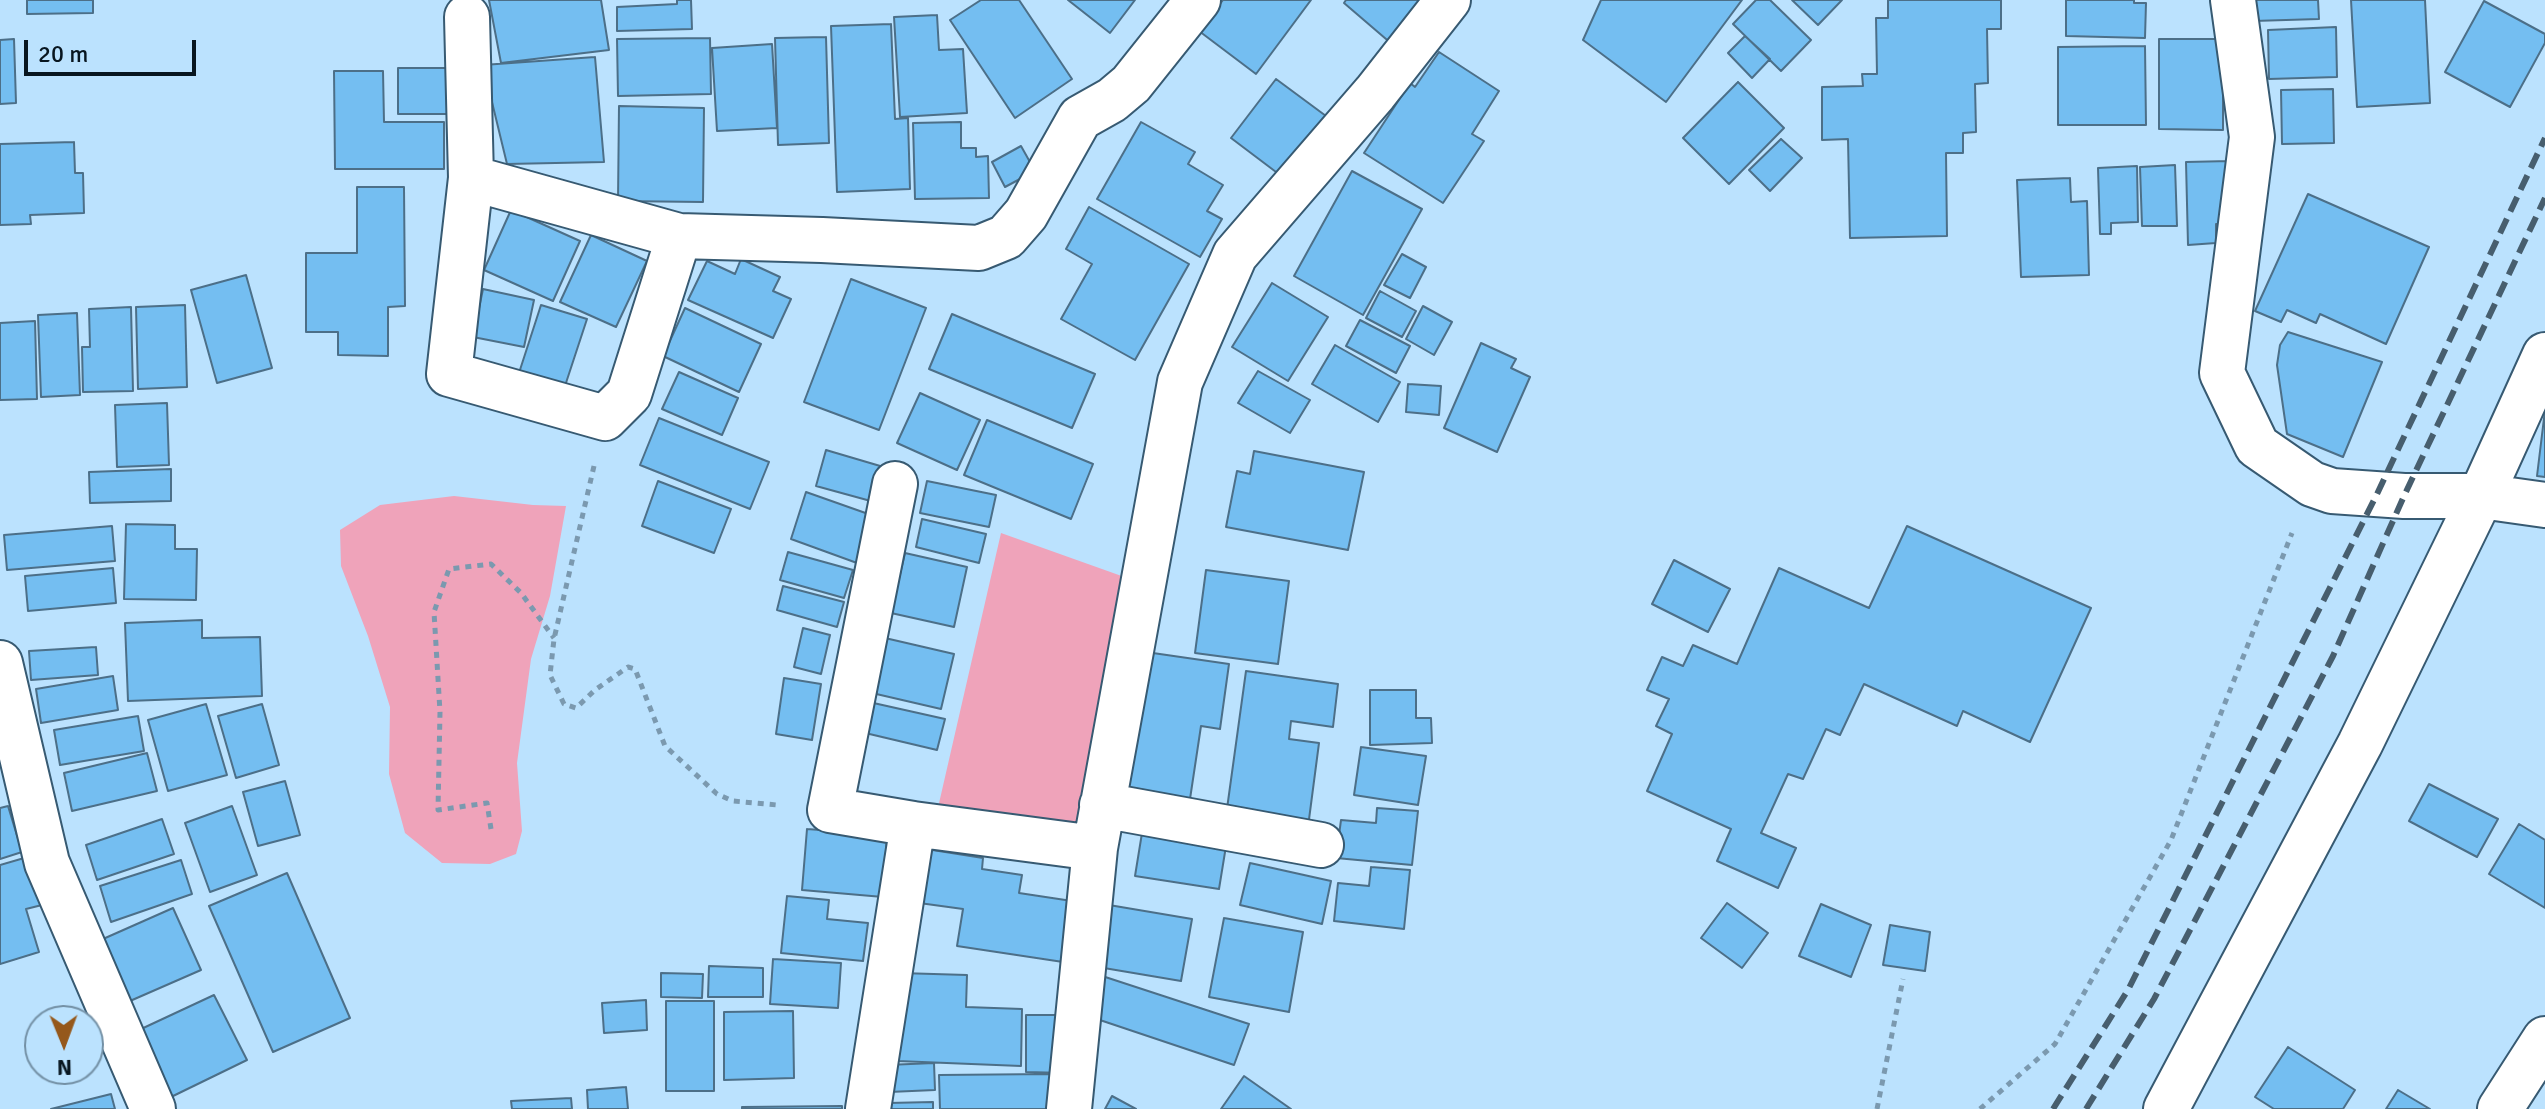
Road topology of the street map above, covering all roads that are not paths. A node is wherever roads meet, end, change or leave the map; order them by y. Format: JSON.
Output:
{"nodes":[{"id":1,"x":1198,"y":0,"type":"edge"},
{"id":2,"x":1448,"y":0,"type":"edge"},
{"id":3,"x":2233,"y":0,"type":"edge"},
{"id":4,"x":467,"y":17,"type":"dead end"},
{"id":5,"x":471,"y":178,"type":"junction"},
{"id":6,"x":679,"y":236,"type":"junction"},
{"id":7,"x":2545,"y":355,"type":"edge"},
{"id":8,"x":895,"y":484,"type":"dead end"},
{"id":9,"x":2481,"y":496,"type":"junction"},
{"id":10,"x":2545,"y":505,"type":"edge"},
{"id":11,"x":0,"y":663,"type":"edge"},
{"id":12,"x":1102,"y":805,"type":"junction"},
{"id":13,"x":913,"y":824,"type":"junction"},
{"id":14,"x":1321,"y":845,"type":"dead end"},
{"id":15,"x":1095,"y":848,"type":"junction"},
{"id":16,"x":2545,"y":1039,"type":"edge"},
{"id":17,"x":153,"y":1109,"type":"edge"},
{"id":18,"x":868,"y":1109,"type":"edge"},
{"id":19,"x":1069,"y":1109,"type":"edge"},
{"id":20,"x":2166,"y":1109,"type":"edge"},
{"id":21,"x":2500,"y":1109,"type":"edge"}],
"edges":[{"from":1,"to":6,"type":"street"},
{"from":2,"to":12,"type":"street"},
{"from":3,"to":9,"type":"street"},
{"from":4,"to":5,"type":"street"},
{"from":5,"to":6,"type":"street"},
{"from":5,"to":6,"type":"street"},
{"from":7,"to":9,"type":"street"},
{"from":8,"to":13,"type":"street"},
{"from":9,"to":10,"type":"street"},
{"from":9,"to":20,"type":"street"},
{"from":11,"to":17,"type":"street"},
{"from":12,"to":14,"type":"street"},
{"from":12,"to":15,"type":"street"},
{"from":13,"to":15,"type":"street"},
{"from":13,"to":18,"type":"street"},
{"from":15,"to":19,"type":"street"},
{"from":16,"to":21,"type":"street"}]}
